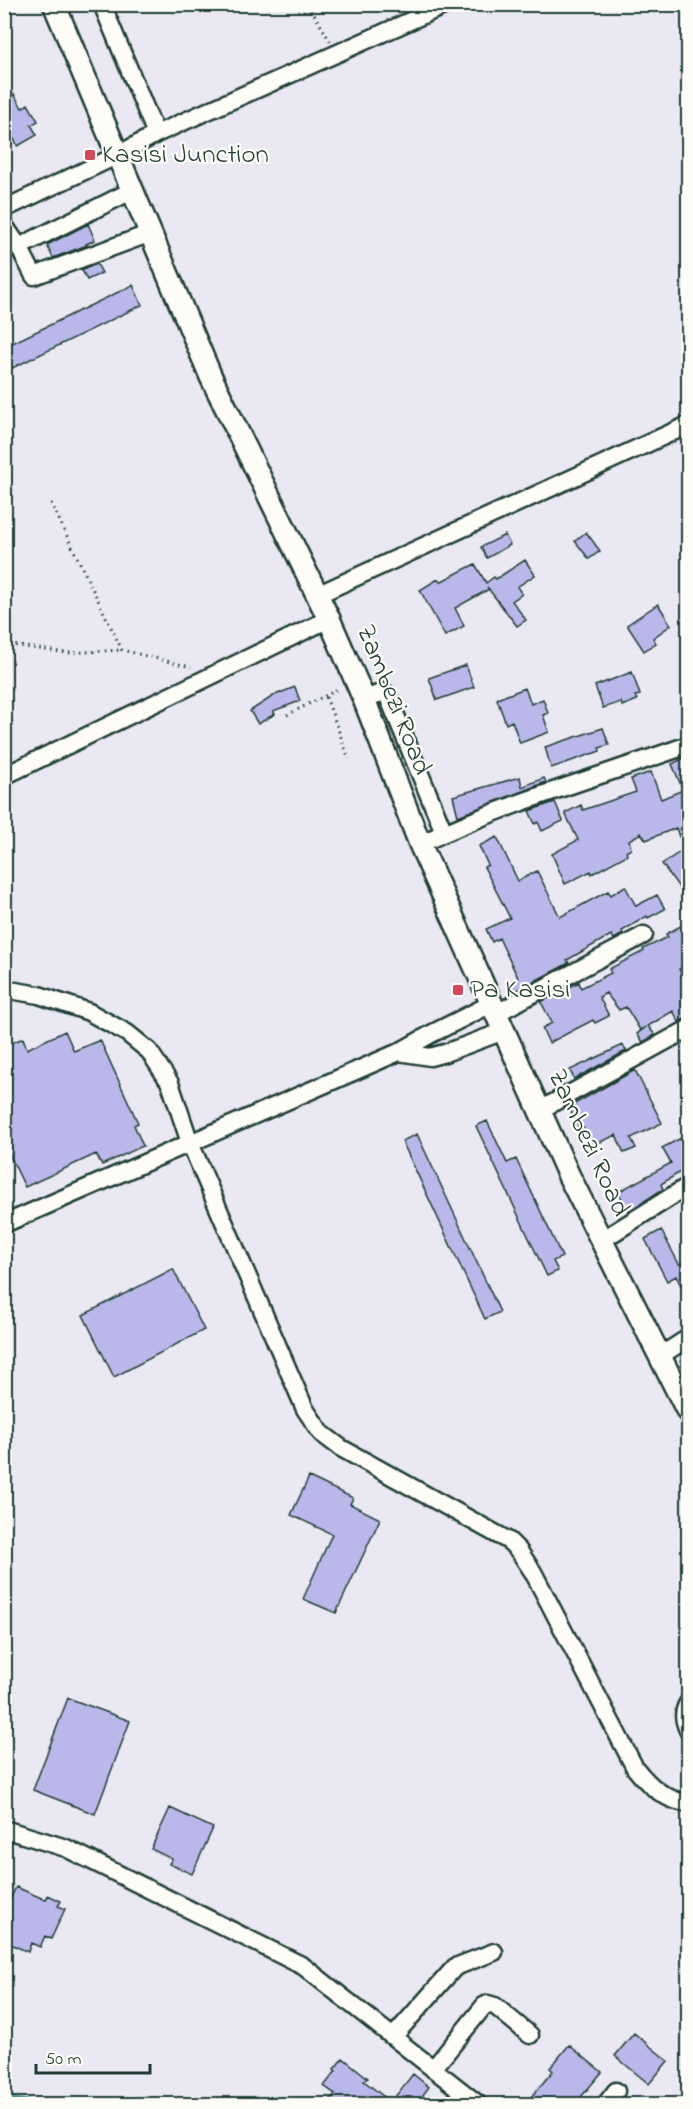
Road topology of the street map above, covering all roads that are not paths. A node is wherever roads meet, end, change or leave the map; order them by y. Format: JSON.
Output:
{"nodes":[{"id":1,"x":54,"y":4,"type":"edge"},
{"id":2,"x":102,"y":4,"type":"edge"},
{"id":3,"x":447,"y":4,"type":"edge"},
{"id":4,"x":156,"y":134,"type":"junction"},
{"id":5,"x":118,"y":155,"type":"junction"},
{"id":6,"x":133,"y":190,"type":"junction"},
{"id":7,"x":4,"y":209,"type":"edge"},
{"id":8,"x":4,"y":225,"type":"edge"},
{"id":9,"x":151,"y":233,"type":"junction"},
{"id":10,"x":19,"y":247,"type":"junction"},
{"id":11,"x":688,"y":425,"type":"edge"},
{"id":12,"x":317,"y":595,"type":"junction"},
{"id":13,"x":329,"y":619,"type":"junction"},
{"id":14,"x":364,"y":699,"type":"junction"},
{"id":15,"x":688,"y":746,"type":"edge"},
{"id":16,"x":4,"y":776,"type":"edge"},
{"id":17,"x":444,"y":832,"type":"junction"},
{"id":18,"x":420,"y":844,"type":"junction"},
{"id":19,"x":644,"y":935,"type":"dead end"},
{"id":20,"x":4,"y":990,"type":"edge"},
{"id":21,"x":498,"y":1016,"type":"junction"},
{"id":22,"x":688,"y":1029,"type":"edge"},
{"id":23,"x":399,"y":1052,"type":"junction"},
{"id":24,"x":540,"y":1110,"type":"junction"},
{"id":25,"x":190,"y":1143,"type":"junction"},
{"id":26,"x":688,"y":1186,"type":"edge"},
{"id":27,"x":4,"y":1224,"type":"edge"},
{"id":28,"x":602,"y":1240,"type":"junction"},
{"id":29,"x":688,"y":1338,"type":"edge"},
{"id":30,"x":660,"y":1356,"type":"junction"},
{"id":31,"x":688,"y":1412,"type":"edge"},
{"id":32,"x":688,"y":1703,"type":"edge"},
{"id":33,"x":688,"y":1730,"type":"edge"},
{"id":34,"x":688,"y":1803,"type":"edge"},
{"id":35,"x":4,"y":1829,"type":"edge"},
{"id":36,"x":494,"y":1952,"type":"dead end"},
{"id":37,"x":530,"y":2035,"type":"dead end"},
{"id":38,"x":393,"y":2037,"type":"junction"},
{"id":39,"x":433,"y":2069,"type":"junction"},
{"id":40,"x":616,"y":2091,"type":"dead end"},
{"id":41,"x":478,"y":2104,"type":"edge"},
{"id":42,"x":606,"y":2104,"type":"edge"}],
"edges":[{"from":1,"to":5,"type":"main road","name":"Zambezi Road"},
{"from":2,"to":4,"type":"street"},
{"from":3,"to":4,"type":"street"},
{"from":4,"to":5,"type":"street"},
{"from":5,"to":6,"type":"main road","name":"Zambezi Road"},
{"from":5,"to":7,"type":"street"},
{"from":6,"to":9,"type":"main road","name":"Zambezi Road"},
{"from":6,"to":10,"type":"street"},
{"from":8,"to":10,"type":"street"},
{"from":9,"to":10,"type":"street"},
{"from":9,"to":12,"type":"main road","name":"Zambezi Road"},
{"from":11,"to":12,"type":"street"},
{"from":12,"to":13,"type":"main road","name":"Zambezi Road"},
{"from":13,"to":14,"type":"main road","name":"Zambezi Road"},
{"from":13,"to":16,"type":"street"},
{"from":14,"to":17,"type":"street"},
{"from":14,"to":18,"type":"main road","name":"Zambezi Road"},
{"from":15,"to":17,"type":"street"},
{"from":17,"to":18,"type":"street"},
{"from":18,"to":21,"type":"main road","name":"Zambezi Road"},
{"from":19,"to":21,"type":"street"},
{"from":20,"to":25,"type":"street"},
{"from":21,"to":23,"type":"street"},
{"from":21,"to":23,"type":"street"},
{"from":21,"to":24,"type":"main road","name":"Zambezi Road"},
{"from":22,"to":24,"type":"street"},
{"from":23,"to":25,"type":"street"},
{"from":24,"to":28,"type":"main road","name":"Zambezi Road"},
{"from":25,"to":27,"type":"street"},
{"from":25,"to":34,"type":"street"},
{"from":26,"to":28,"type":"street"},
{"from":28,"to":30,"type":"main road","name":"Zambezi Road"},
{"from":29,"to":30,"type":"street"},
{"from":30,"to":31,"type":"main road","name":"Zambezi Road"},
{"from":32,"to":33,"type":"street"},
{"from":35,"to":38,"type":"street"},
{"from":36,"to":38,"type":"street"},
{"from":37,"to":39,"type":"street"},
{"from":38,"to":39,"type":"street"},
{"from":39,"to":41,"type":"street"},
{"from":40,"to":42,"type":"street"}]}
